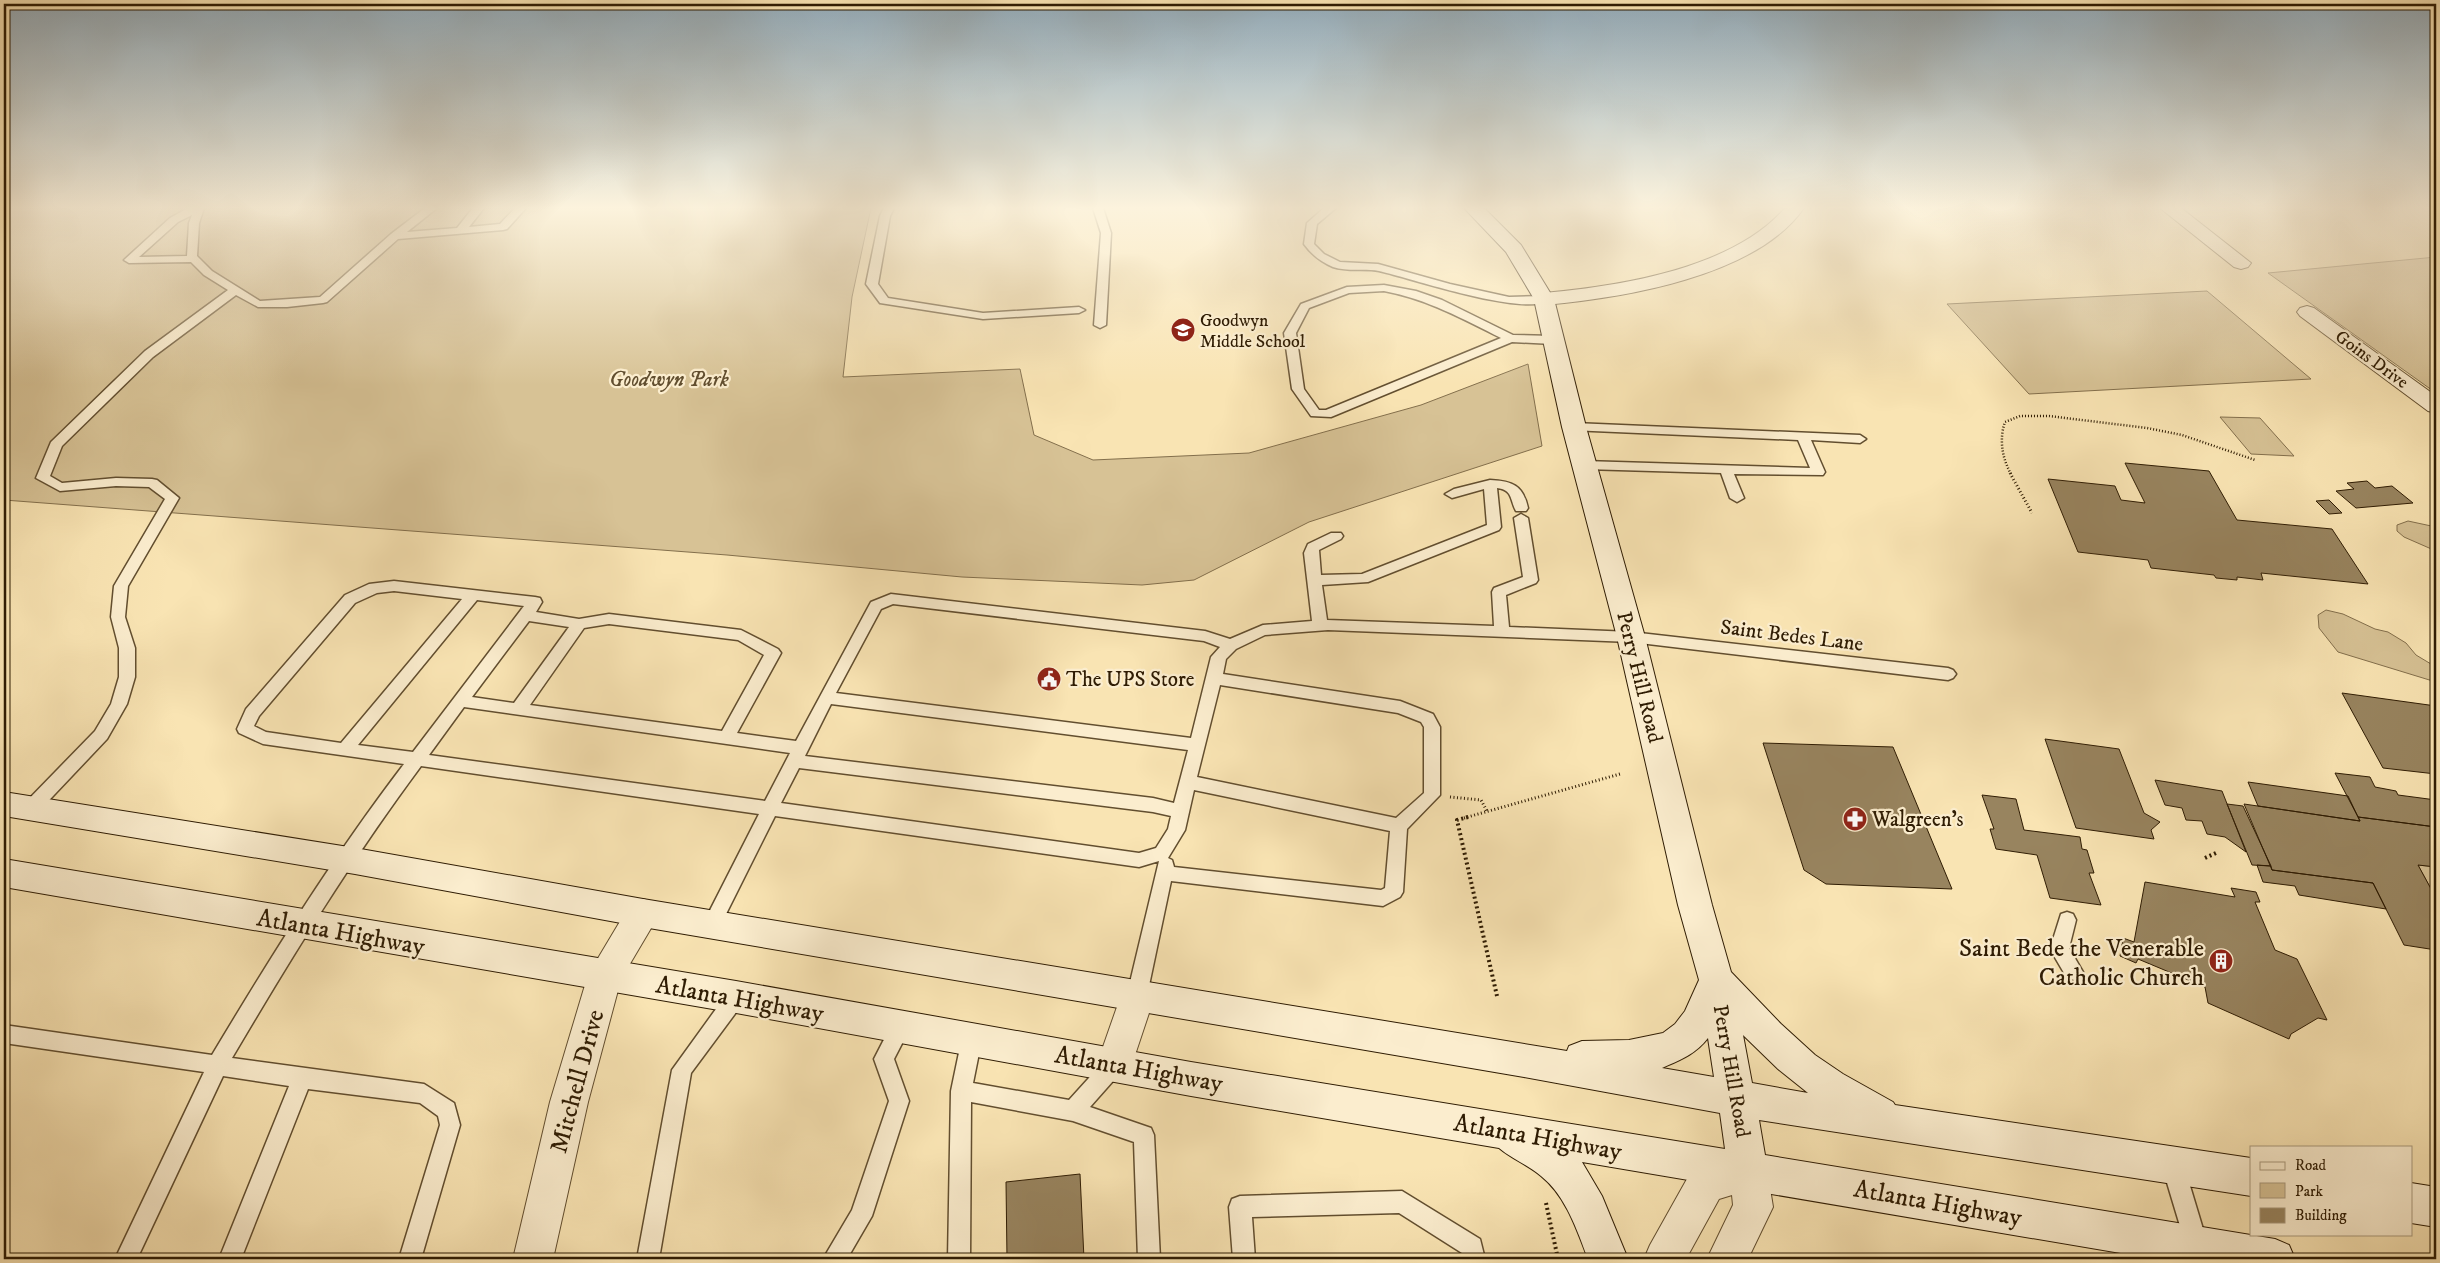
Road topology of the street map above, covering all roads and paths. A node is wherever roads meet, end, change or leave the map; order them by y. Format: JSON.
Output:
{"nodes":[{"id":1,"x":202,"y":267,"type":"edge"},
{"id":2,"x":360,"y":267,"type":"edge"},
{"id":3,"x":876,"y":267,"type":"edge"},
{"id":4,"x":1104,"y":267,"type":"edge"},
{"id":5,"x":1377,"y":267,"type":"edge"},
{"id":6,"x":1525,"y":267,"type":"edge"},
{"id":7,"x":1704,"y":267,"type":"edge"},
{"id":8,"x":236,"y":290,"type":"junction"},
{"id":9,"x":1544,"y":299,"type":"junction"},
{"id":10,"x":1079,"y":310,"type":"dead end"},
{"id":11,"x":2307,"y":312,"type":"dead end"},
{"id":12,"x":1100,"y":325,"type":"dead end"},
{"id":13,"x":1511,"y":338,"type":"junction"},
{"id":14,"x":1553,"y":340,"type":"junction"},
{"id":15,"x":2436,"y":406,"type":"edge"},
{"id":16,"x":1574,"y":427,"type":"junction"},
{"id":17,"x":1803,"y":436,"type":"junction"},
{"id":18,"x":1860,"y":439,"type":"dead end"},
{"id":19,"x":2255,"y":460,"type":"dead end"},
{"id":20,"x":1584,"y":465,"type":"junction"},
{"id":21,"x":1726,"y":469,"type":"junction"},
{"id":22,"x":1490,"y":484,"type":"junction"},
{"id":23,"x":1452,"y":494,"type":"dead end"},
{"id":24,"x":1736,"y":498,"type":"dead end"},
{"id":25,"x":2032,"y":513,"type":"dead end"},
{"id":26,"x":1336,"y":536,"type":"dead end"},
{"id":27,"x":1316,"y":580,"type":"junction"},
{"id":28,"x":473,"y":595,"type":"junction"},
{"id":29,"x":525,"y":615,"type":"junction"},
{"id":30,"x":579,"y":624,"type":"junction"},
{"id":31,"x":1320,"y":625,"type":"junction"},
{"id":32,"x":1502,"y":631,"type":"junction"},
{"id":33,"x":1631,"y":637,"type":"junction"},
{"id":34,"x":1231,"y":645,"type":"junction"},
{"id":35,"x":1948,"y":674,"type":"dead end"},
{"id":36,"x":1214,"y":678,"type":"junction"},
{"id":37,"x":826,"y":698,"type":"junction"},
{"id":38,"x":460,"y":701,"type":"junction"},
{"id":39,"x":518,"y":709,"type":"junction"},
{"id":40,"x":726,"y":738,"type":"junction"},
{"id":41,"x":1197,"y":745,"type":"junction"},
{"id":42,"x":345,"y":749,"type":"junction"},
{"id":43,"x":797,"y":754,"type":"junction"},
{"id":44,"x":417,"y":759,"type":"junction"},
{"id":45,"x":1620,"y":774,"type":"dead end"},
{"id":46,"x":1188,"y":782,"type":"junction"},
{"id":47,"x":1432,"y":795,"type":"junction"},
{"id":48,"x":17,"y":807,"type":"edge"},
{"id":49,"x":770,"y":808,"type":"junction"},
{"id":50,"x":1181,"y":811,"type":"junction"},
{"id":51,"x":1486,"y":812,"type":"junction"},
{"id":52,"x":1399,"y":826,"type":"junction"},
{"id":53,"x":2218,"y":852,"type":"dead end"},
{"id":54,"x":1162,"y":853,"type":"junction"},
{"id":55,"x":2205,"y":858,"type":"dead end"},
{"id":56,"x":345,"y":859,"type":"junction"},
{"id":57,"x":4,"y":873,"type":"edge"},
{"id":58,"x":1164,"y":873,"type":"junction"},
{"id":59,"x":643,"y":913,"type":"junction"},
{"id":60,"x":2067,"y":920,"type":"dead end"},
{"id":61,"x":712,"y":924,"type":"junction"},
{"id":62,"x":302,"y":925,"type":"junction"},
{"id":63,"x":2074,"y":972,"type":"dead end"},
{"id":64,"x":605,"y":975,"type":"junction"},
{"id":65,"x":1716,"y":980,"type":"junction"},
{"id":66,"x":1137,"y":995,"type":"junction"},
{"id":67,"x":1497,"y":996,"type":"dead end"},
{"id":68,"x":736,"y":997,"type":"junction"},
{"id":69,"x":901,"y":1026,"type":"junction"},
{"id":70,"x":4,"y":1034,"type":"edge"},
{"id":71,"x":972,"y":1038,"type":"junction"},
{"id":72,"x":1524,"y":1060,"type":"junction"},
{"id":73,"x":1115,"y":1064,"type":"junction"},
{"id":74,"x":217,"y":1066,"type":"junction"},
{"id":75,"x":302,"y":1079,"type":"junction"},
{"id":76,"x":961,"y":1090,"type":"junction"},
{"id":77,"x":1738,"y":1099,"type":"junction"},
{"id":78,"x":1073,"y":1111,"type":"junction"},
{"id":79,"x":1894,"y":1123,"type":"junction"},
{"id":80,"x":1503,"y":1130,"type":"junction"},
{"id":81,"x":2173,"y":1164,"type":"junction"},
{"id":82,"x":1748,"y":1170,"type":"junction"},
{"id":83,"x":2250,"y":1177,"type":"edge"},
{"id":84,"x":1546,"y":1203,"type":"dead end"},
{"id":85,"x":2412,"y":1203,"type":"edge"},
{"id":86,"x":2436,"y":1207,"type":"edge"},
{"id":87,"x":2199,"y":1253,"type":"edge"},
{"id":88,"x":126,"y":1259,"type":"edge"},
{"id":89,"x":230,"y":1259,"type":"edge"},
{"id":90,"x":410,"y":1259,"type":"edge"},
{"id":91,"x":533,"y":1259,"type":"edge"},
{"id":92,"x":648,"y":1259,"type":"edge"},
{"id":93,"x":834,"y":1259,"type":"edge"},
{"id":94,"x":959,"y":1259,"type":"edge"},
{"id":95,"x":1149,"y":1259,"type":"edge"},
{"id":96,"x":1244,"y":1259,"type":"edge"},
{"id":97,"x":1474,"y":1259,"type":"edge"},
{"id":98,"x":1558,"y":1259,"type":"edge"},
{"id":99,"x":1608,"y":1259,"type":"edge"},
{"id":100,"x":1664,"y":1259,"type":"edge"},
{"id":101,"x":1727,"y":1259,"type":"edge"},
{"id":102,"x":2275,"y":1259,"type":"edge"}],
"edges":[{"from":1,"to":8,"type":"lane"},
{"from":2,"to":8,"type":"lane"},
{"from":3,"to":10,"type":"lane"},
{"from":4,"to":12,"type":"lane"},
{"from":5,"to":9,"type":"lane"},
{"from":6,"to":9,"type":"main road","name":"Perry Hill Road"},
{"from":7,"to":9,"type":"main road"},
{"from":8,"to":48,"type":"lane"},
{"from":9,"to":14,"type":"main road","name":"Perry Hill Road"},
{"from":11,"to":15,"type":"main road","name":"Goins Drive"},
{"from":13,"to":13,"type":"lane"},
{"from":13,"to":14,"type":"lane"},
{"from":14,"to":16,"type":"main road","name":"Perry Hill Road"},
{"from":16,"to":17,"type":"lane"},
{"from":16,"to":20,"type":"main road","name":"Perry Hill Road"},
{"from":17,"to":18,"type":"lane"},
{"from":17,"to":21,"type":"lane"},
{"from":19,"to":25,"type":"path"},
{"from":20,"to":21,"type":"lane"},
{"from":20,"to":33,"type":"main road","name":"Perry Hill Road"},
{"from":21,"to":24,"type":"lane"},
{"from":22,"to":23,"type":"lane"},
{"from":22,"to":27,"type":"lane"},
{"from":22,"to":32,"type":"lane"},
{"from":26,"to":27,"type":"lane"},
{"from":27,"to":31,"type":"lane"},
{"from":28,"to":29,"type":"lane"},
{"from":28,"to":42,"type":"lane"},
{"from":28,"to":42,"type":"lane"},
{"from":29,"to":30,"type":"lane"},
{"from":29,"to":38,"type":"lane"},
{"from":30,"to":39,"type":"lane"},
{"from":30,"to":40,"type":"lane"},
{"from":31,"to":32,"type":"lane","name":"Saint Bedes Lane"},
{"from":31,"to":34,"type":"lane","name":"Saint Bedes Lane"},
{"from":32,"to":33,"type":"lane","name":"Saint Bedes Lane"},
{"from":33,"to":35,"type":"lane","name":"Saint Bedes Lane"},
{"from":33,"to":65,"type":"main road","name":"Perry Hill Road"},
{"from":34,"to":36,"type":"lane"},
{"from":34,"to":37,"type":"lane"},
{"from":36,"to":41,"type":"lane"},
{"from":36,"to":47,"type":"lane"},
{"from":37,"to":41,"type":"lane"},
{"from":37,"to":43,"type":"lane"},
{"from":38,"to":39,"type":"lane"},
{"from":38,"to":44,"type":"lane"},
{"from":39,"to":40,"type":"lane"},
{"from":40,"to":43,"type":"lane"},
{"from":41,"to":46,"type":"lane"},
{"from":42,"to":44,"type":"lane"},
{"from":43,"to":49,"type":"lane"},
{"from":43,"to":50,"type":"lane"},
{"from":44,"to":49,"type":"lane"},
{"from":44,"to":56,"type":"lane"},
{"from":45,"to":51,"type":"path"},
{"from":46,"to":50,"type":"lane"},
{"from":46,"to":52,"type":"lane"},
{"from":47,"to":51,"type":"path"},
{"from":47,"to":52,"type":"lane"},
{"from":48,"to":56,"type":"main road"},
{"from":49,"to":54,"type":"lane"},
{"from":49,"to":61,"type":"lane"},
{"from":50,"to":54,"type":"lane"},
{"from":51,"to":67,"type":"path"},
{"from":52,"to":58,"type":"lane"},
{"from":53,"to":55,"type":"path"},
{"from":54,"to":58,"type":"lane"},
{"from":56,"to":59,"type":"main road"},
{"from":56,"to":62,"type":"lane"},
{"from":57,"to":62,"type":"main road","name":"Atlanta Highway"},
{"from":58,"to":66,"type":"lane"},
{"from":59,"to":61,"type":"main road"},
{"from":59,"to":64,"type":"main road","name":"Mitchell Drive"},
{"from":60,"to":63,"type":"lane"},
{"from":61,"to":66,"type":"main road"},
{"from":62,"to":64,"type":"main road","name":"Atlanta Highway"},
{"from":62,"to":74,"type":"lane"},
{"from":64,"to":68,"type":"main road","name":"Atlanta Highway"},
{"from":64,"to":91,"type":"main road","name":"Mitchell Drive"},
{"from":65,"to":72,"type":"main road"},
{"from":65,"to":77,"type":"main road","name":"Perry Hill Road"},
{"from":65,"to":79,"type":"main road"},
{"from":66,"to":72,"type":"main road"},
{"from":66,"to":73,"type":"main road"},
{"from":68,"to":69,"type":"main road","name":"Atlanta Highway"},
{"from":68,"to":92,"type":"lane"},
{"from":69,"to":71,"type":"main road","name":"Atlanta Highway"},
{"from":69,"to":93,"type":"lane"},
{"from":70,"to":74,"type":"lane"},
{"from":71,"to":73,"type":"main road","name":"Atlanta Highway"},
{"from":71,"to":76,"type":"lane"},
{"from":72,"to":77,"type":"main road"},
{"from":73,"to":78,"type":"lane"},
{"from":73,"to":80,"type":"main road","name":"Atlanta Highway"},
{"from":74,"to":75,"type":"lane"},
{"from":74,"to":88,"type":"lane"},
{"from":75,"to":89,"type":"lane"},
{"from":75,"to":90,"type":"lane"},
{"from":76,"to":78,"type":"lane"},
{"from":76,"to":94,"type":"lane"},
{"from":77,"to":79,"type":"main road"},
{"from":77,"to":82,"type":"main road","name":"Perry Hill Road"},
{"from":78,"to":95,"type":"lane"},
{"from":79,"to":81,"type":"main road"},
{"from":80,"to":82,"type":"main road","name":"Atlanta Highway"},
{"from":80,"to":99,"type":"main road"},
{"from":81,"to":83,"type":"main road"},
{"from":81,"to":87,"type":"lane"},
{"from":82,"to":87,"type":"main road","name":"Atlanta Highway"},
{"from":82,"to":100,"type":"main road"},
{"from":82,"to":101,"type":"main road","name":"Perry Hill Road"},
{"from":84,"to":98,"type":"path"},
{"from":85,"to":86,"type":"main road"},
{"from":87,"to":102,"type":"main road","name":"Atlanta Highway"},
{"from":96,"to":97,"type":"lane"}]}
